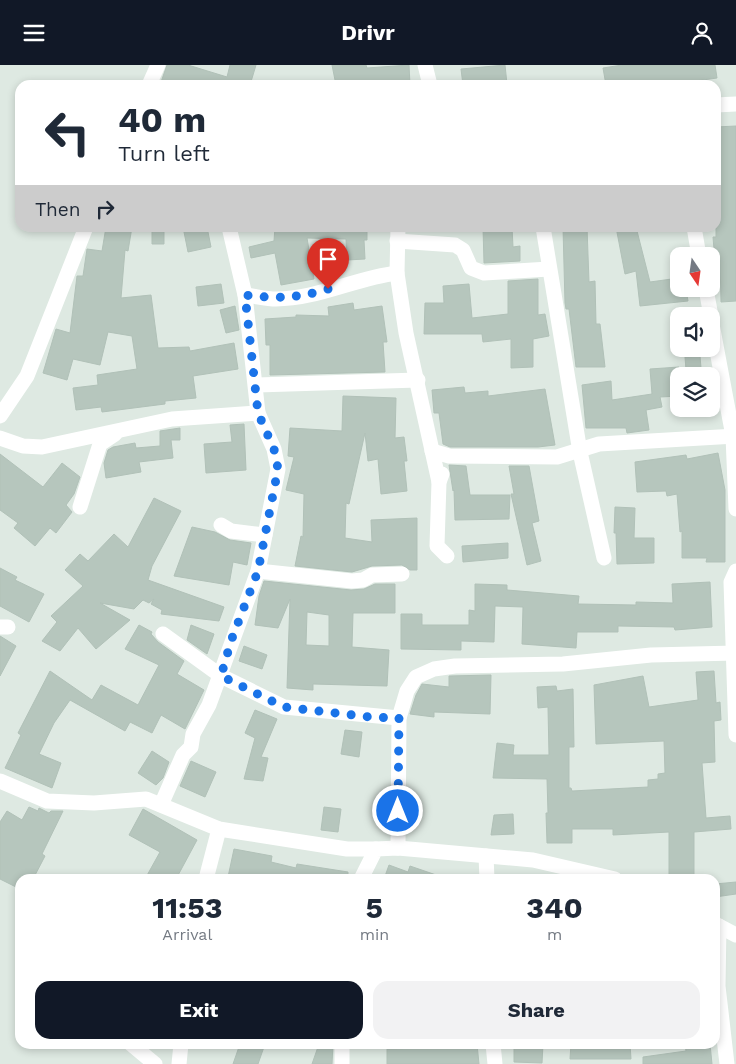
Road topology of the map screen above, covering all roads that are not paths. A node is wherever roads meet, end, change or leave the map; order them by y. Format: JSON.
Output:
{"nodes":[{"id":1,"x":158,"y":65,"type":"edge"},
{"id":2,"x":425,"y":65,"type":"edge"},
{"id":3,"x":151,"y":80,"type":"edge"},
{"id":4,"x":429,"y":80,"type":"edge"},
{"id":5,"x":736,"y":104,"type":"edge"},
{"id":6,"x":721,"y":105,"type":"edge"},
{"id":7,"x":84,"y":232,"type":"edge"},
{"id":8,"x":230,"y":232,"type":"edge"},
{"id":9,"x":544,"y":232,"type":"edge"},
{"id":10,"x":695,"y":232,"type":"edge"},
{"id":11,"x":398,"y":234,"type":"edge"},
{"id":12,"x":698,"y":247,"type":"edge"},
{"id":13,"x":549,"y":269,"type":"junction"},
{"id":14,"x":396,"y":273,"type":"junction"},
{"id":15,"x":245,"y":295,"type":"junction"},
{"id":16,"x":719,"y":357,"type":"edge"},
{"id":17,"x":418,"y":380,"type":"junction"},
{"id":18,"x":257,"y":385,"type":"junction"},
{"id":19,"x":258,"y":413,"type":"junction"},
{"id":20,"x":0,"y":416,"type":"edge"},
{"id":21,"x":122,"y":429,"type":"junction"},
{"id":22,"x":735,"y":436,"type":"edge"},
{"id":23,"x":0,"y":438,"type":"edge"},
{"id":24,"x":432,"y":451,"type":"junction"},
{"id":25,"x":580,"y":452,"type":"junction"},
{"id":26,"x":450,"y":456,"type":"junction"},
{"id":27,"x":439,"y":482,"type":"junction"},
{"id":28,"x":80,"y":507,"type":"dead end"},
{"id":29,"x":736,"y":509,"type":"edge"},
{"id":30,"x":221,"y":525,"type":"dead end"},
{"id":31,"x":265,"y":535,"type":"junction"},
{"id":32,"x":448,"y":556,"type":"dead end"},
{"id":33,"x":604,"y":558,"type":"dead end"},
{"id":34,"x":258,"y":571,"type":"junction"},
{"id":35,"x":736,"y":571,"type":"edge"},
{"id":36,"x":402,"y":574,"type":"dead end"},
{"id":37,"x":163,"y":634,"type":"dead end"},
{"id":38,"x":734,"y":653,"type":"edge"},
{"id":39,"x":221,"y":676,"type":"junction"},
{"id":40,"x":399,"y":718,"type":"junction"},
{"id":41,"x":736,"y":735,"type":"edge"},
{"id":42,"x":0,"y":781,"type":"edge"},
{"id":43,"x":161,"y":805,"type":"junction"},
{"id":44,"x":220,"y":829,"type":"junction"},
{"id":45,"x":347,"y":849,"type":"junction"},
{"id":46,"x":376,"y":849,"type":"junction"},
{"id":47,"x":398,"y":849,"type":"junction"},
{"id":48,"x":486,"y":856,"type":"junction"},
{"id":49,"x":207,"y":874,"type":"edge"},
{"id":50,"x":361,"y":874,"type":"edge"},
{"id":51,"x":364,"y":874,"type":"edge"},
{"id":52,"x":487,"y":874,"type":"edge"},
{"id":53,"x":593,"y":874,"type":"edge"},
{"id":54,"x":727,"y":928,"type":"edge"},
{"id":55,"x":720,"y":973,"type":"edge"},
{"id":56,"x":720,"y":1003,"type":"edge"},
{"id":57,"x":137,"y":1049,"type":"edge"},
{"id":58,"x":180,"y":1049,"type":"edge"},
{"id":59,"x":342,"y":1049,"type":"edge"},
{"id":60,"x":494,"y":1049,"type":"edge"},
{"id":61,"x":155,"y":1064,"type":"edge"},
{"id":62,"x":179,"y":1064,"type":"edge"},
{"id":63,"x":342,"y":1064,"type":"edge"},
{"id":64,"x":495,"y":1064,"type":"edge"},
{"id":65,"x":727,"y":1064,"type":"edge"}],
"edges":[{"from":1,"to":3,"type":"street"},
{"from":2,"to":4,"type":"street"},
{"from":5,"to":6,"type":"street"},
{"from":7,"to":20,"type":"street"},
{"from":8,"to":15,"type":"street"},
{"from":9,"to":13,"type":"street"},
{"from":10,"to":12,"type":"street"},
{"from":11,"to":13,"type":"street"},
{"from":11,"to":14,"type":"street"},
{"from":13,"to":25,"type":"street"},
{"from":14,"to":15,"type":"street"},
{"from":14,"to":17,"type":"street"},
{"from":15,"to":18,"type":"street"},
{"from":16,"to":22,"type":"street"},
{"from":17,"to":18,"type":"street"},
{"from":17,"to":24,"type":"street"},
{"from":18,"to":19,"type":"street"},
{"from":19,"to":21,"type":"street"},
{"from":19,"to":31,"type":"street"},
{"from":21,"to":23,"type":"street"},
{"from":21,"to":28,"type":"street"},
{"from":22,"to":25,"type":"street"},
{"from":22,"to":29,"type":"street"},
{"from":24,"to":26,"type":"street"},
{"from":24,"to":27,"type":"street"},
{"from":25,"to":26,"type":"street"},
{"from":25,"to":33,"type":"street"},
{"from":26,"to":27,"type":"street"},
{"from":27,"to":32,"type":"street"},
{"from":30,"to":31,"type":"street"},
{"from":31,"to":34,"type":"street"},
{"from":34,"to":36,"type":"street"},
{"from":34,"to":39,"type":"street"},
{"from":35,"to":38,"type":"street"},
{"from":37,"to":39,"type":"street"},
{"from":38,"to":40,"type":"street"},
{"from":38,"to":41,"type":"street"},
{"from":39,"to":40,"type":"street"},
{"from":39,"to":43,"type":"street"},
{"from":40,"to":47,"type":"street"},
{"from":42,"to":43,"type":"street"},
{"from":43,"to":44,"type":"street"},
{"from":44,"to":45,"type":"street"},
{"from":44,"to":49,"type":"street"},
{"from":45,"to":46,"type":"street"},
{"from":45,"to":50,"type":"street"},
{"from":46,"to":47,"type":"street"},
{"from":46,"to":51,"type":"street"},
{"from":47,"to":48,"type":"street"},
{"from":48,"to":52,"type":"street"},
{"from":48,"to":53,"type":"street"},
{"from":54,"to":55,"type":"street"},
{"from":56,"to":65,"type":"street"},
{"from":57,"to":61,"type":"street"},
{"from":58,"to":62,"type":"street"},
{"from":59,"to":63,"type":"street"},
{"from":60,"to":64,"type":"street"}]}
